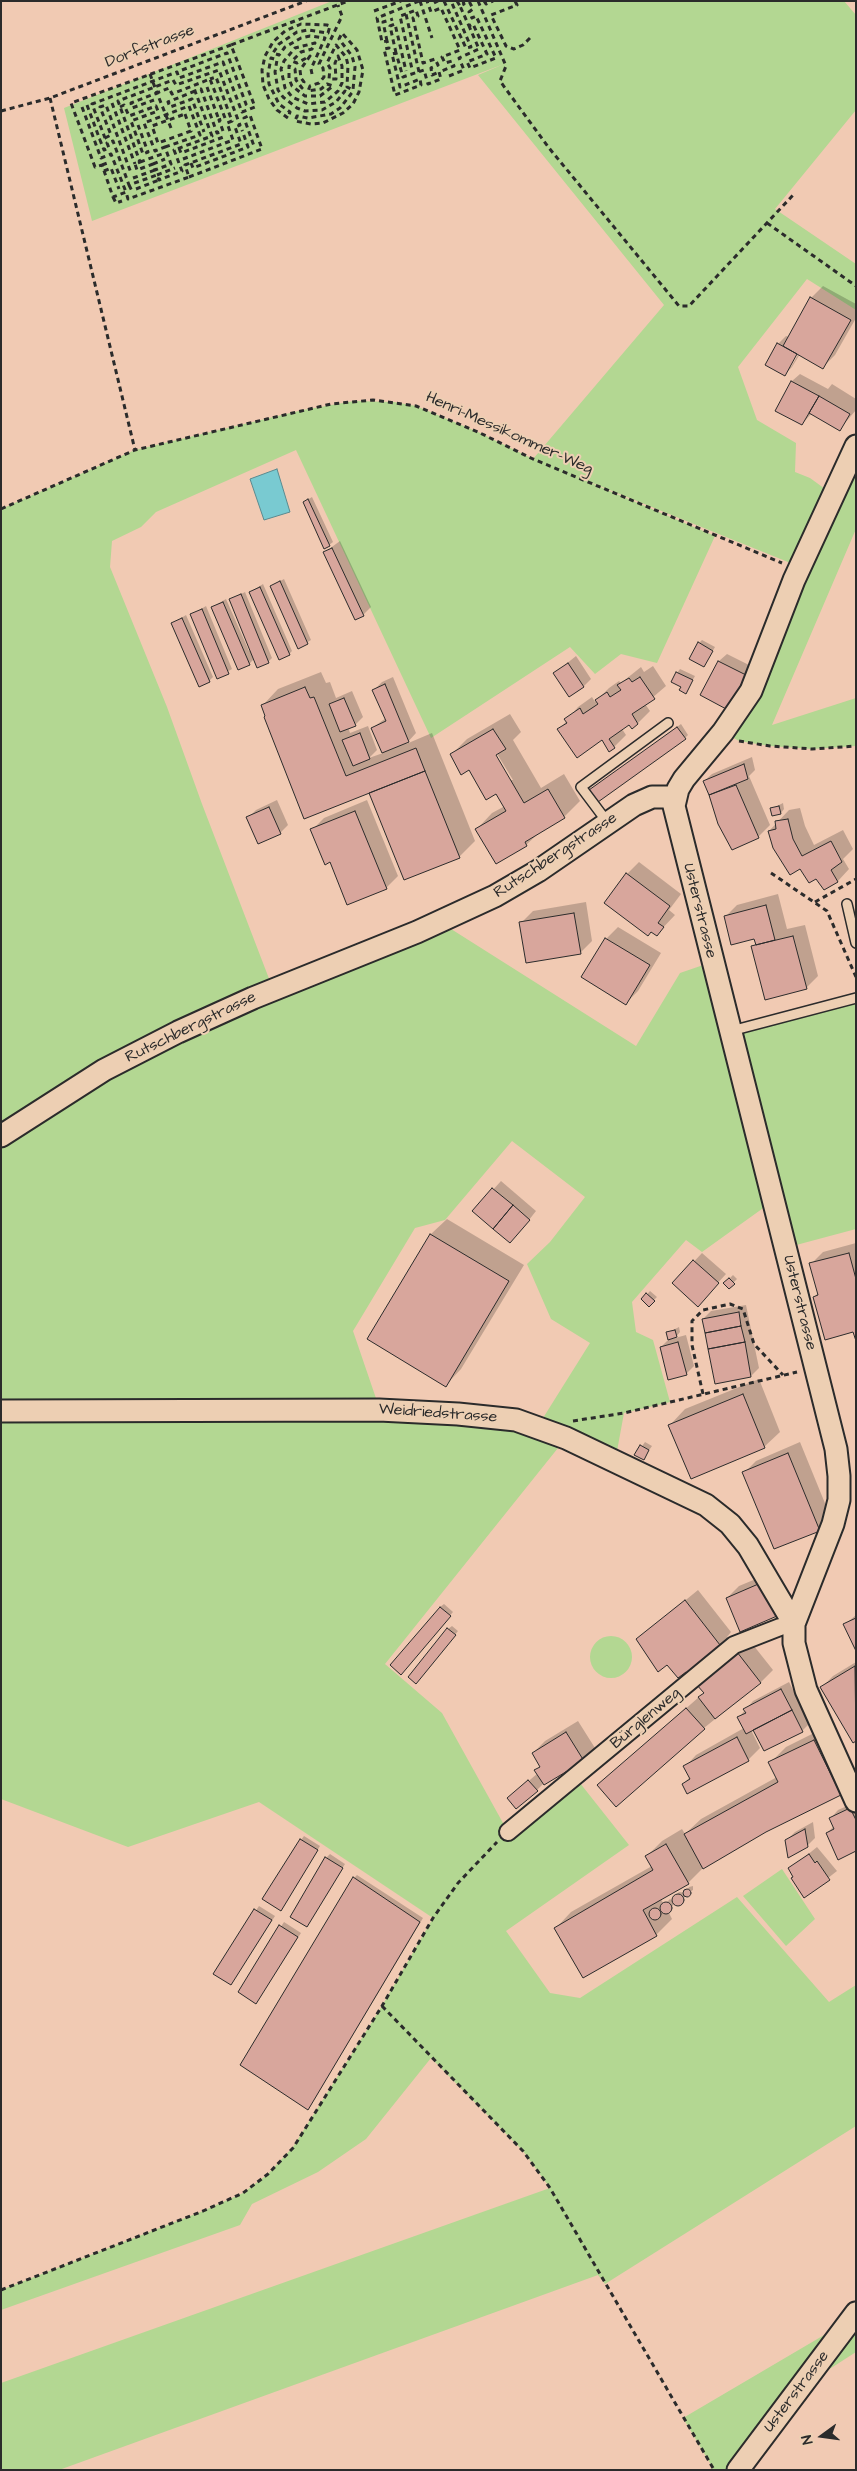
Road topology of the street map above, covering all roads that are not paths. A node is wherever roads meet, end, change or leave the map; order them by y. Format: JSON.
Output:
{"nodes":[{"id":1,"x":856,"y":446,"type":"edge"},
{"id":2,"x":668,"y":723,"type":"dead end"},
{"id":3,"x":675,"y":797,"type":"junction"},
{"id":4,"x":608,"y":823,"type":"junction"},
{"id":5,"x":846,"y":904,"type":"dead end"},
{"id":6,"x":856,"y":943,"type":"edge"},
{"id":7,"x":856,"y":998,"type":"edge"},
{"id":8,"x":730,"y":1031,"type":"junction"},
{"id":9,"x":1,"y":1136,"type":"edge"},
{"id":10,"x":1,"y":1412,"type":"edge"},
{"id":11,"x":794,"y":1624,"type":"junction"},
{"id":12,"x":856,"y":1801,"type":"edge"},
{"id":13,"x":508,"y":1832,"type":"road end"},
{"id":14,"x":856,"y":2313,"type":"edge"},
{"id":15,"x":738,"y":2470,"type":"edge"}],
"edges":[{"from":1,"to":3,"type":"street"},
{"from":2,"to":4,"type":"lane"},
{"from":3,"to":4,"type":"street","name":"Rutschbergstrasse"},
{"from":3,"to":8,"type":"street","name":"Usterstrasse"},
{"from":4,"to":9,"type":"street","name":"Rutschbergstrasse"},
{"from":5,"to":6,"type":"lane"},
{"from":7,"to":8,"type":"lane"},
{"from":8,"to":11,"type":"street","name":"Usterstrasse"},
{"from":10,"to":11,"type":"street","name":"Weidriedstrasse"},
{"from":11,"to":12,"type":"street","name":"Usterstrasse"},
{"from":11,"to":13,"type":"street","name":"Bürglenweg"},
{"from":14,"to":15,"type":"street","name":"Usterstrasse"}]}
